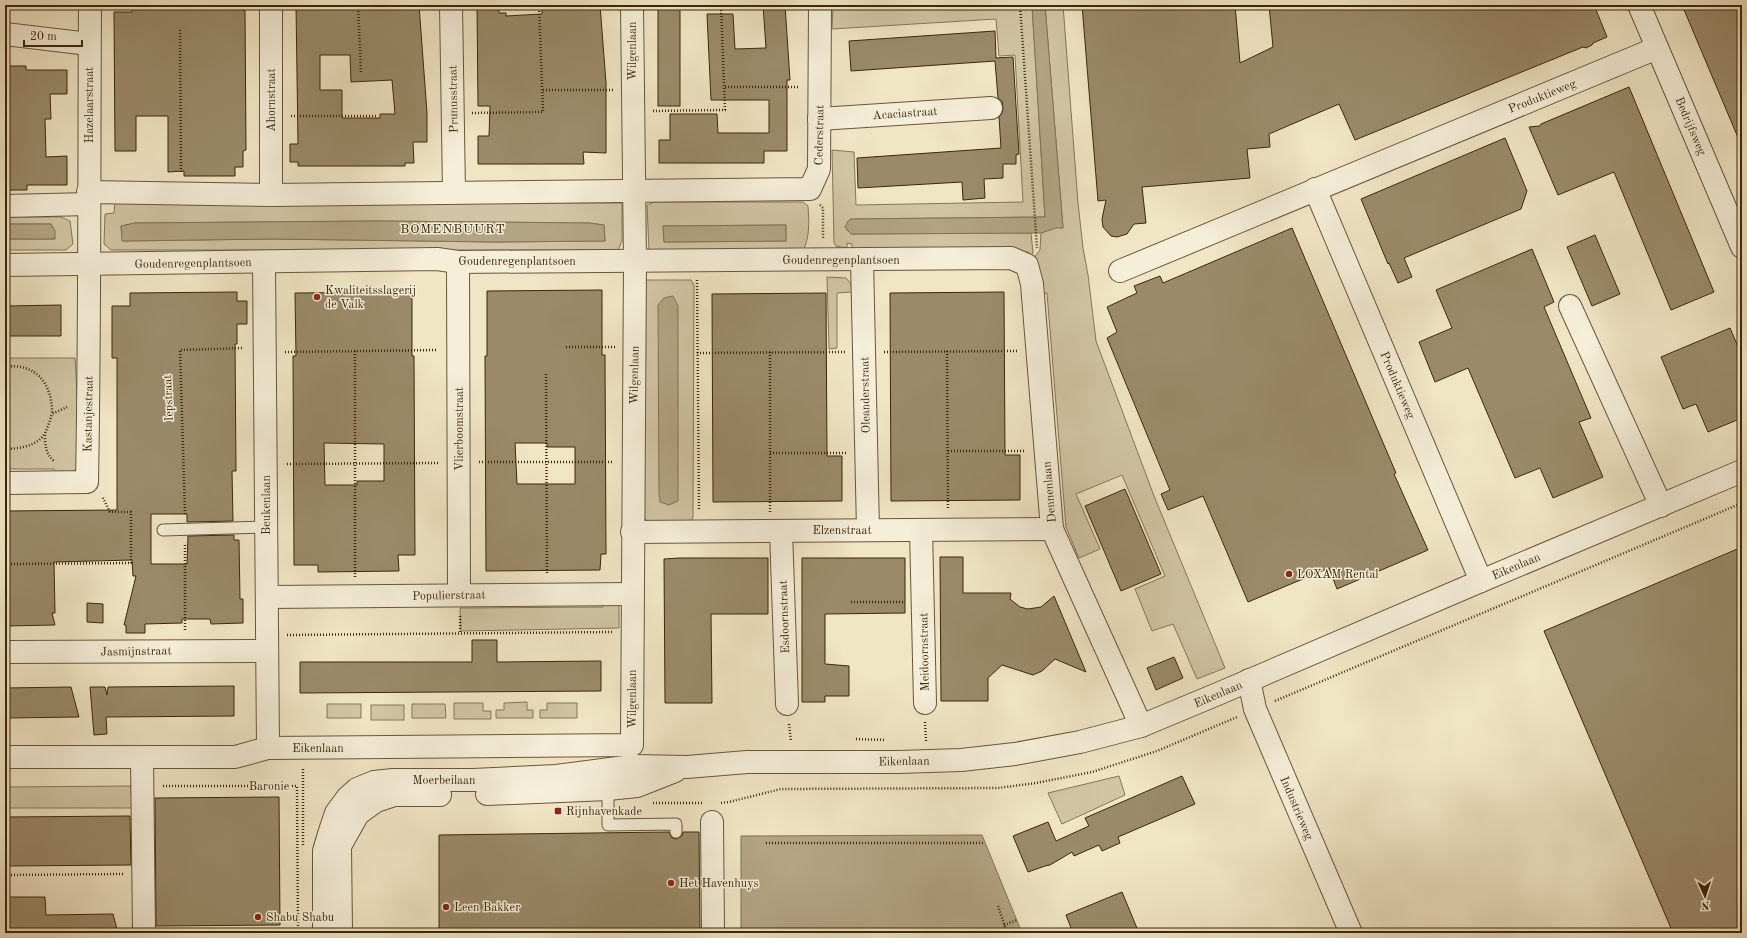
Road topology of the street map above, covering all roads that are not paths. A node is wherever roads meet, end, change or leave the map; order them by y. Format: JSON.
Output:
{"nodes":[{"id":1,"x":90,"y":5,"type":"edge"},
{"id":2,"x":271,"y":5,"type":"edge"},
{"id":3,"x":451,"y":5,"type":"edge"},
{"id":4,"x":632,"y":5,"type":"edge"},
{"id":5,"x":820,"y":5,"type":"edge"},
{"id":6,"x":1639,"y":5,"type":"edge"},
{"id":7,"x":5,"y":34,"type":"edge"},
{"id":8,"x":89,"y":44,"type":"junction"},
{"id":9,"x":1657,"y":48,"type":"junction"},
{"id":10,"x":991,"y":108,"type":"dead end"},
{"id":11,"x":819,"y":119,"type":"junction"},
{"id":12,"x":1315,"y":189,"type":"junction"},
{"id":13,"x":634,"y":190,"type":"junction"},
{"id":14,"x":454,"y":192,"type":"junction"},
{"id":15,"x":271,"y":195,"type":"junction"},
{"id":16,"x":89,"y":198,"type":"junction"},
{"id":17,"x":5,"y":206,"type":"edge"},
{"id":18,"x":1742,"y":247,"type":"edge"},
{"id":19,"x":862,"y":260,"type":"junction"},
{"id":20,"x":635,"y":261,"type":"junction"},
{"id":21,"x":264,"y":262,"type":"junction"},
{"id":22,"x":458,"y":262,"type":"junction"},
{"id":23,"x":90,"y":264,"type":"junction"},
{"id":24,"x":5,"y":265,"type":"edge"},
{"id":25,"x":1027,"y":265,"type":"joint"},
{"id":26,"x":1120,"y":271,"type":"dead end"},
{"id":27,"x":1570,"y":306,"type":"dead end"},
{"id":28,"x":1742,"y":471,"type":"edge"},
{"id":29,"x":5,"y":483,"type":"edge"},
{"id":30,"x":1660,"y":506,"type":"junction"},
{"id":31,"x":266,"y":527,"type":"junction"},
{"id":32,"x":1052,"y":529,"type":"junction"},
{"id":33,"x":163,"y":530,"type":"dead end"},
{"id":34,"x":868,"y":530,"type":"junction"},
{"id":35,"x":921,"y":530,"type":"junction"},
{"id":36,"x":776,"y":531,"type":"junction"},
{"id":37,"x":632,"y":532,"type":"junction"},
{"id":38,"x":1481,"y":580,"type":"junction"},
{"id":39,"x":632,"y":594,"type":"junction"},
{"id":40,"x":459,"y":595,"type":"junction"},
{"id":41,"x":267,"y":597,"type":"junction"},
{"id":42,"x":267,"y":644,"type":"junction"},
{"id":43,"x":5,"y":652,"type":"edge"},
{"id":44,"x":1249,"y":680,"type":"junction"},
{"id":45,"x":925,"y":703,"type":"road end"},
{"id":46,"x":787,"y":704,"type":"dead end"},
{"id":47,"x":1141,"y":726,"type":"junction"},
{"id":48,"x":632,"y":745,"type":"joint"},
{"id":49,"x":268,"y":748,"type":"junction"},
{"id":50,"x":142,"y":757,"type":"junction"},
{"id":51,"x":5,"y":758,"type":"edge"},
{"id":52,"x":748,"y":762,"type":"joint"},
{"id":53,"x":687,"y":767,"type":"junction"},
{"id":54,"x":608,"y":789,"type":"junction"},
{"id":55,"x":712,"y":822,"type":"dead end"},
{"id":56,"x":676,"y":832,"type":"dead end"},
{"id":57,"x":144,"y":933,"type":"edge"},
{"id":58,"x":324,"y":933,"type":"edge"},
{"id":59,"x":341,"y":933,"type":"edge"},
{"id":60,"x":713,"y":933,"type":"edge"},
{"id":61,"x":1351,"y":933,"type":"edge"}],
"edges":[{"from":1,"to":8,"type":"street","name":"Hazelaarstraat"},
{"from":2,"to":15,"type":"street","name":"Ahornstraat"},
{"from":3,"to":14,"type":"street","name":"Prunusstraat"},
{"from":4,"to":13,"type":"street","name":"Wilgenlaan"},
{"from":5,"to":11,"type":"street","name":"Cederstraat"},
{"from":6,"to":9,"type":"street","name":"Bedrijfsweg"},
{"from":7,"to":8,"type":"street"},
{"from":8,"to":16,"type":"street","name":"Hazelaarstraat"},
{"from":9,"to":12,"type":"street","name":"Produktieweg"},
{"from":9,"to":18,"type":"street","name":"Bedrijfsweg"},
{"from":10,"to":11,"type":"street","name":"Acaciastraat"},
{"from":11,"to":13,"type":"street","name":"Cederstraat"},
{"from":12,"to":26,"type":"street","name":"Produktieweg"},
{"from":12,"to":38,"type":"street","name":"Produktieweg"},
{"from":13,"to":14,"type":"street"},
{"from":13,"to":20,"type":"street","name":"Wilgenlaan"},
{"from":14,"to":15,"type":"street"},
{"from":15,"to":16,"type":"street"},
{"from":16,"to":17,"type":"street"},
{"from":16,"to":23,"type":"street","name":"Hazelaarstraat"},
{"from":19,"to":20,"type":"street","name":"Goudenregenplantsoen"},
{"from":19,"to":25,"type":"street","name":"Goudenregenplantsoen"},
{"from":19,"to":34,"type":"street","name":"Oleanderstraat"},
{"from":20,"to":22,"type":"street","name":"Goudenregenplantsoen"},
{"from":20,"to":37,"type":"street","name":"Wilgenlaan"},
{"from":21,"to":22,"type":"street","name":"Goudenregenplantsoen"},
{"from":21,"to":23,"type":"street","name":"Goudenregenplantsoen"},
{"from":21,"to":31,"type":"street","name":"Beukenlaan"},
{"from":22,"to":40,"type":"street","name":"Vlierboomstraat"},
{"from":23,"to":24,"type":"street","name":"Goudenregenplantsoen"},
{"from":23,"to":29,"type":"street","name":"Kastanjestraat"},
{"from":25,"to":32,"type":"street","name":"Dennenlaan"},
{"from":27,"to":30,"type":"street"},
{"from":28,"to":30,"type":"street","name":"Eikenlaan"},
{"from":30,"to":38,"type":"street","name":"Eikenlaan"},
{"from":31,"to":33,"type":"lane"},
{"from":31,"to":41,"type":"street","name":"Beukenlaan"},
{"from":32,"to":35,"type":"street","name":"Elzenstraat"},
{"from":32,"to":47,"type":"street","name":"Dennenlaan"},
{"from":34,"to":35,"type":"street","name":"Elzenstraat"},
{"from":34,"to":36,"type":"street","name":"Elzenstraat"},
{"from":35,"to":45,"type":"street","name":"Meidoornstraat"},
{"from":36,"to":37,"type":"street","name":"Elzenstraat"},
{"from":36,"to":46,"type":"street","name":"Esdoornstraat"},
{"from":37,"to":39,"type":"street","name":"Wilgenlaan"},
{"from":38,"to":44,"type":"street","name":"Eikenlaan"},
{"from":39,"to":40,"type":"street","name":"Populierstraat"},
{"from":39,"to":48,"type":"street","name":"Wilgenlaan"},
{"from":40,"to":41,"type":"street","name":"Populierstraat"},
{"from":41,"to":42,"type":"street","name":"Beukenlaan"},
{"from":42,"to":43,"type":"street","name":"Jasmijnstraat"},
{"from":42,"to":49,"type":"street","name":"Beukenlaan"},
{"from":44,"to":47,"type":"street","name":"Eikenlaan"},
{"from":44,"to":61,"type":"street","name":"Industrieweg"},
{"from":47,"to":52,"type":"street","name":"Eikenlaan"},
{"from":48,"to":49,"type":"street","name":"Eikenlaan"},
{"from":49,"to":50,"type":"street","name":"Eikenlaan"},
{"from":50,"to":51,"type":"street","name":"Eikenlaan"},
{"from":50,"to":57,"type":"street"},
{"from":52,"to":53,"type":"street","name":"Moerbeilaan"},
{"from":53,"to":54,"type":"street","name":"Moerbeilaan"},
{"from":53,"to":58,"type":"street","name":"Moerbeilaan"},
{"from":54,"to":56,"type":"lane"},
{"from":54,"to":59,"type":"street","name":"Moerbeilaan"},
{"from":55,"to":60,"type":"street"}]}
